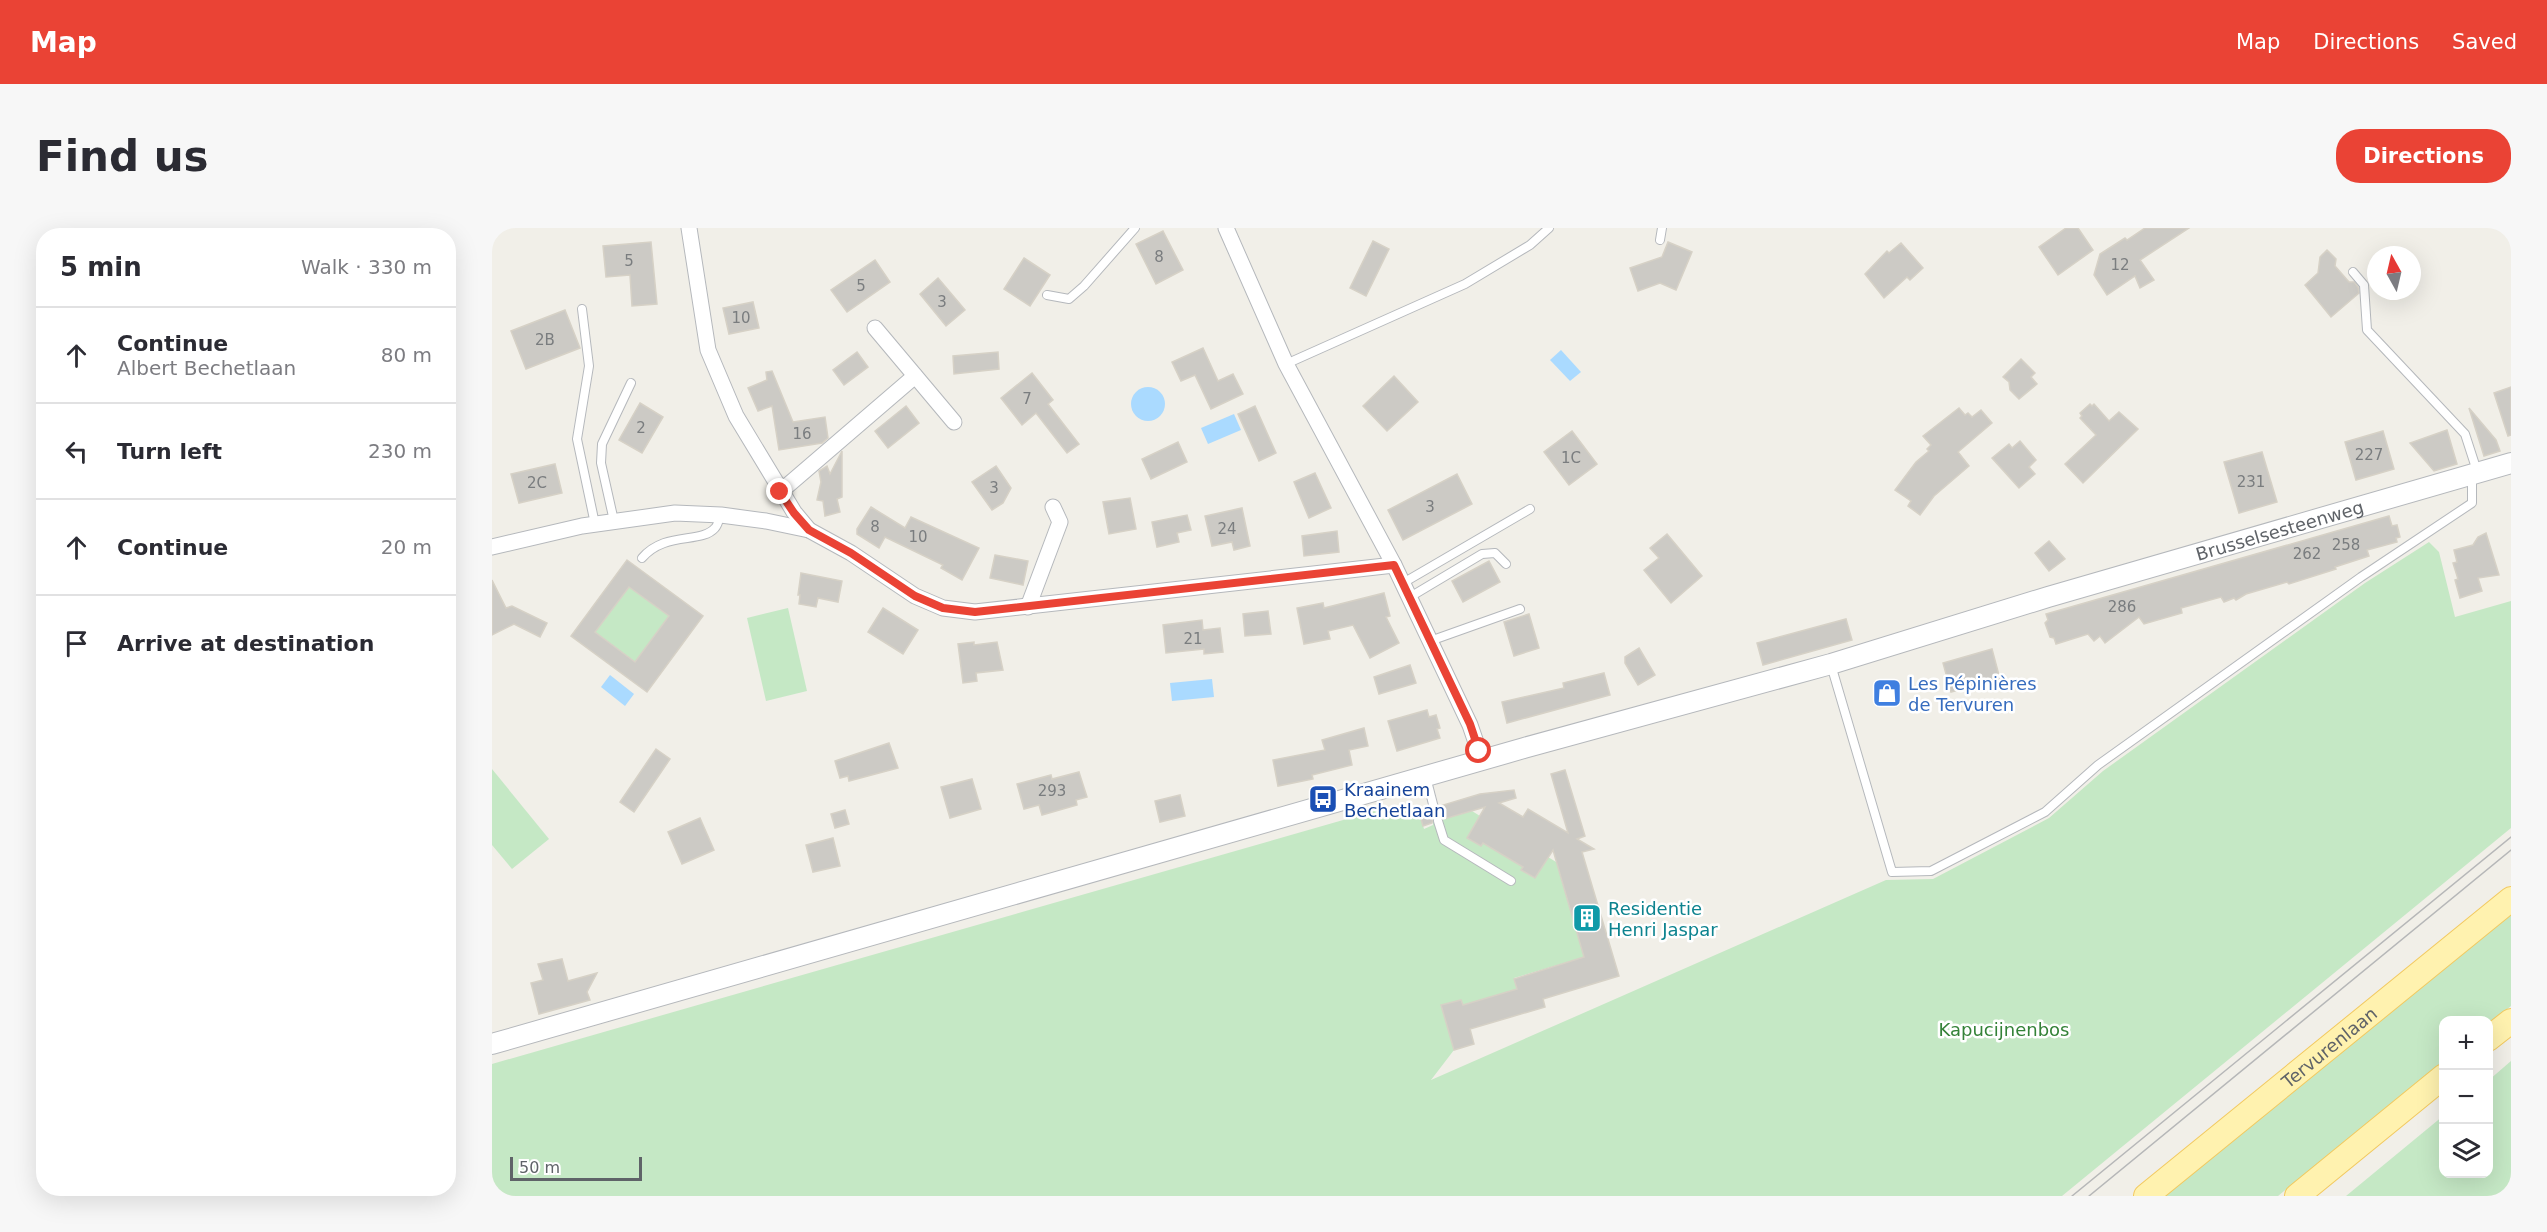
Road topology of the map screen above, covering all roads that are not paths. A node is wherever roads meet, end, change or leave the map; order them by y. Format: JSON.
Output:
{"nodes":[{"id":1,"x":689,"y":228,"type":"edge"},
{"id":2,"x":1135,"y":228,"type":"edge"},
{"id":3,"x":1226,"y":228,"type":"edge"},
{"id":4,"x":1549,"y":228,"type":"edge"},
{"id":5,"x":1662,"y":228,"type":"edge"},
{"id":6,"x":1660,"y":240,"type":"dead end"},
{"id":7,"x":2353,"y":272,"type":"dead end"},
{"id":8,"x":1047,"y":295,"type":"dead end"},
{"id":9,"x":582,"y":309,"type":"dead end"},
{"id":10,"x":875,"y":328,"type":"dead end"},
{"id":11,"x":1286,"y":364,"type":"junction"},
{"id":12,"x":915,"y":376,"type":"junction"},
{"id":13,"x":631,"y":383,"type":"dead end"},
{"id":14,"x":954,"y":422,"type":"dead end"},
{"id":15,"x":2511,"y":463,"type":"edge"},
{"id":16,"x":2475,"y":474,"type":"junction"},
{"id":17,"x":780,"y":492,"type":"junction"},
{"id":18,"x":1053,"y":507,"type":"dead end"},
{"id":19,"x":1530,"y":509,"type":"dead end"},
{"id":20,"x":721,"y":515,"type":"junction"},
{"id":21,"x":614,"y":521,"type":"junction"},
{"id":22,"x":595,"y":524,"type":"junction"},
{"id":23,"x":809,"y":530,"type":"junction"},
{"id":24,"x":492,"y":547,"type":"edge"},
{"id":25,"x":642,"y":558,"type":"dead end"},
{"id":26,"x":1506,"y":564,"type":"dead end"},
{"id":27,"x":1394,"y":565,"type":"junction"},
{"id":28,"x":1406,"y":590,"type":"junction"},
{"id":29,"x":1028,"y":607,"type":"junction"},
{"id":30,"x":1520,"y":609,"type":"dead end"},
{"id":31,"x":1430,"y":641,"type":"junction"},
{"id":32,"x":1831,"y":664,"type":"junction"},
{"id":33,"x":1482,"y":760,"type":"junction"},
{"id":34,"x":1425,"y":776,"type":"junction"},
{"id":35,"x":1434,"y":808,"type":"dead end"},
{"id":36,"x":1438,"y":821,"type":"dead end"},
{"id":37,"x":1511,"y":881,"type":"dead end"},
{"id":38,"x":2511,"y":899,"type":"edge"},
{"id":39,"x":2511,"y":1021,"type":"edge"},
{"id":40,"x":2493,"y":1036,"type":"edge"},
{"id":41,"x":492,"y":1044,"type":"edge"},
{"id":42,"x":2439,"y":1080,"type":"edge"},
{"id":43,"x":2146,"y":1196,"type":"edge"},
{"id":44,"x":2297,"y":1196,"type":"edge"}],
"edges":[{"from":1,"to":17,"type":"street"},
{"from":2,"to":8,"type":"lane"},
{"from":3,"to":11,"type":"street"},
{"from":4,"to":11,"type":"lane"},
{"from":5,"to":6,"type":"lane"},
{"from":7,"to":16,"type":"lane"},
{"from":9,"to":22,"type":"lane"},
{"from":10,"to":12,"type":"street"},
{"from":11,"to":27,"type":"street"},
{"from":12,"to":14,"type":"street"},
{"from":12,"to":17,"type":"street"},
{"from":13,"to":21,"type":"lane"},
{"from":15,"to":16,"type":"street","name":"Brusselsesteenweg"},
{"from":16,"to":32,"type":"street","name":"Brusselsesteenweg"},
{"from":16,"to":32,"type":"lane"},
{"from":17,"to":23,"type":"street"},
{"from":18,"to":29,"type":"street"},
{"from":19,"to":28,"type":"lane"},
{"from":20,"to":21,"type":"street"},
{"from":20,"to":23,"type":"street"},
{"from":20,"to":25,"type":"lane"},
{"from":21,"to":22,"type":"street"},
{"from":22,"to":24,"type":"street"},
{"from":23,"to":29,"type":"street"},
{"from":26,"to":28,"type":"lane"},
{"from":27,"to":28,"type":"street"},
{"from":27,"to":29,"type":"street"},
{"from":28,"to":31,"type":"street"},
{"from":30,"to":31,"type":"lane"},
{"from":31,"to":33,"type":"street"},
{"from":32,"to":33,"type":"street","name":"Brusselsesteenweg"},
{"from":33,"to":34,"type":"street","name":"Brusselsesteenweg"},
{"from":34,"to":35,"type":"lane"},
{"from":34,"to":41,"type":"street","name":"Brusselsesteenweg"},
{"from":36,"to":37,"type":"lane"},
{"from":38,"to":43,"type":"main road","name":"Tervurenlaan"},
{"from":39,"to":40,"type":"main road"},
{"from":42,"to":44,"type":"main road"}]}
